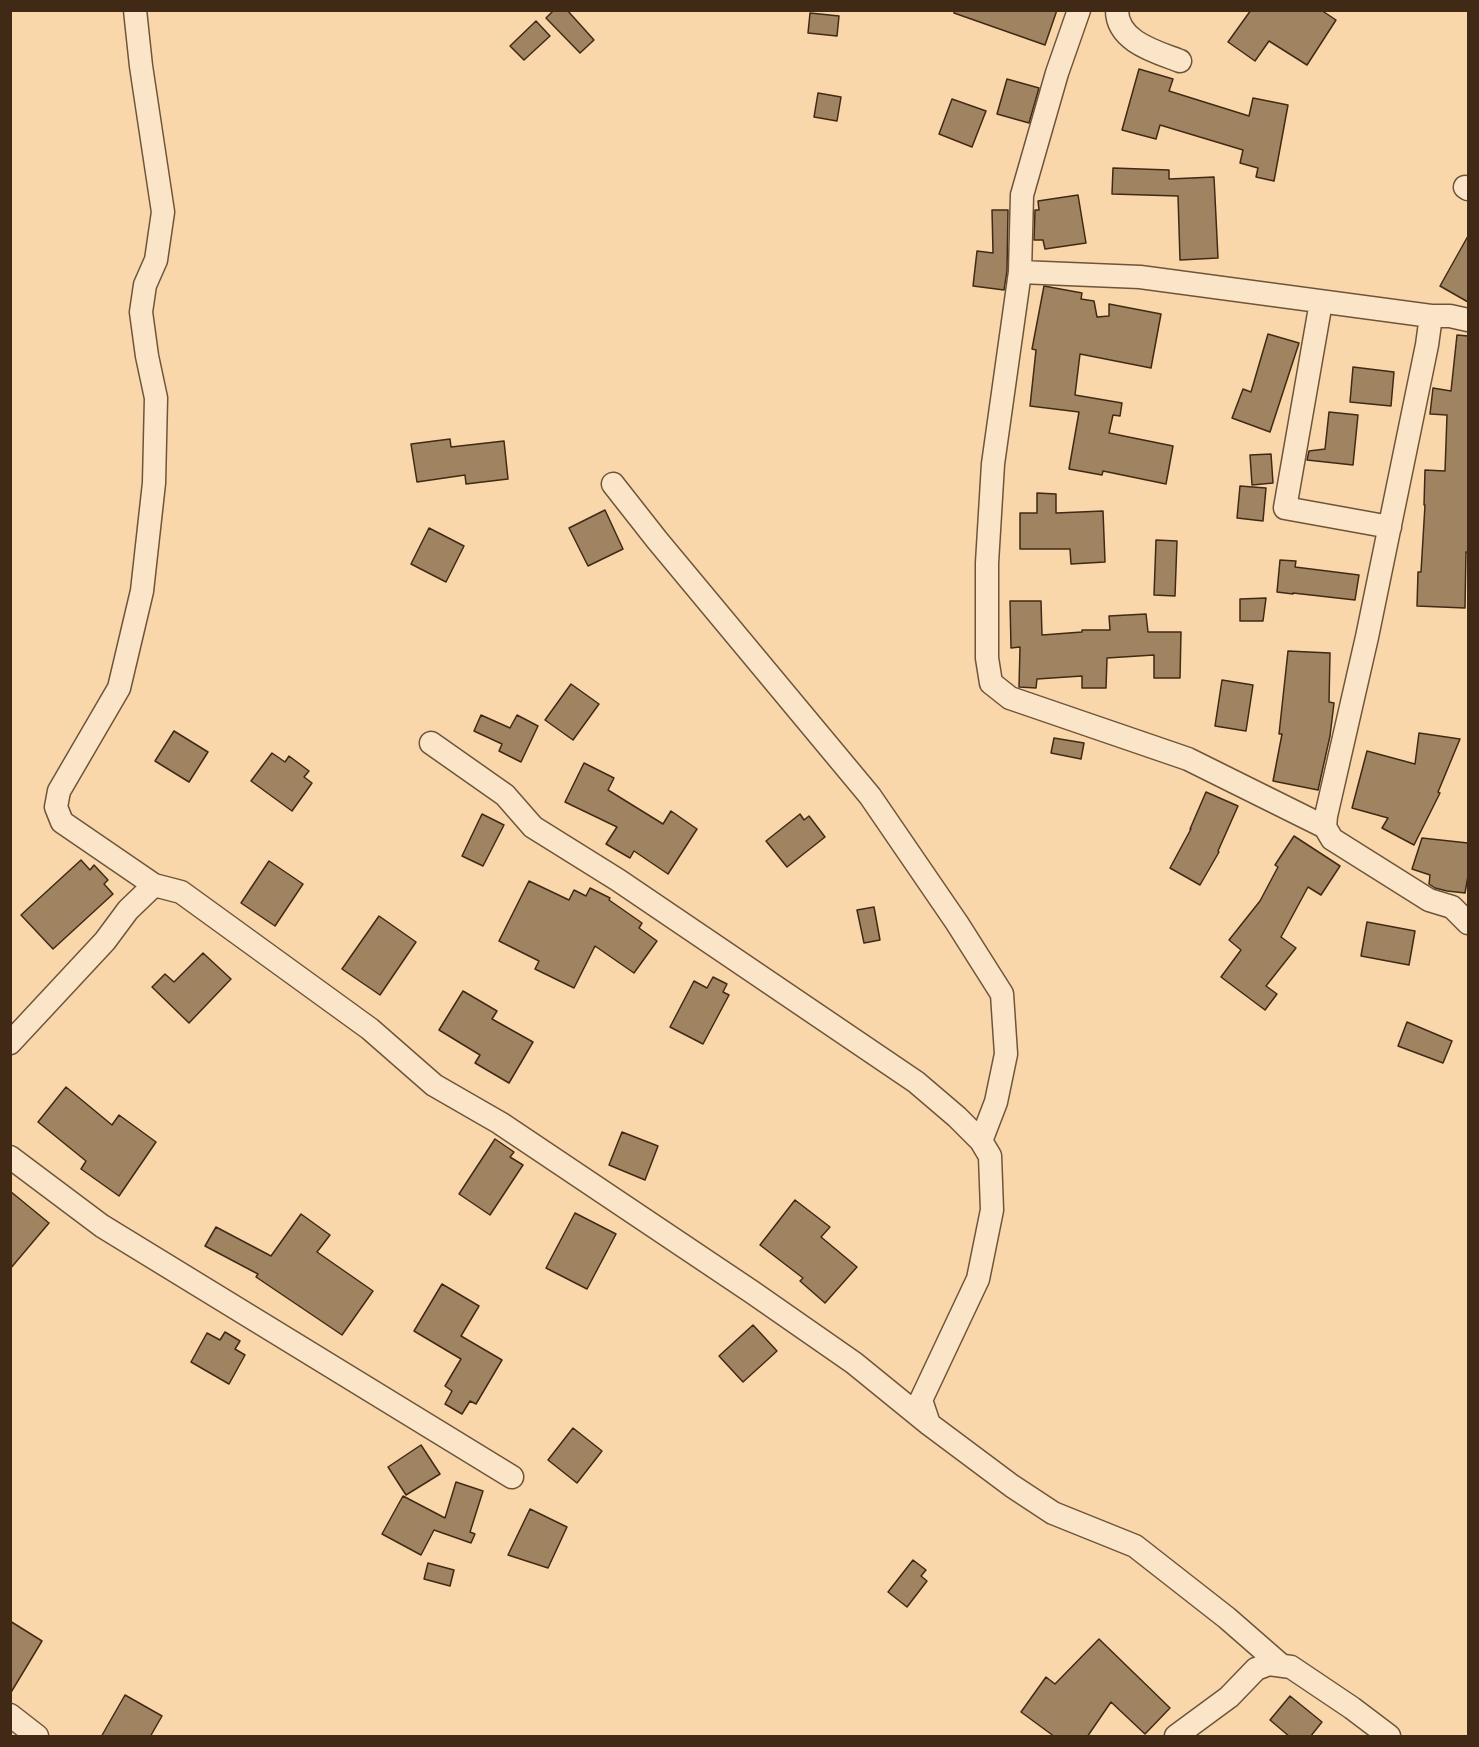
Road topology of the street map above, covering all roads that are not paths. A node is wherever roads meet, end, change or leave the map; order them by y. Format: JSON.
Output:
{"nodes":[{"id":1,"x":135,"y":10,"type":"edge"},
{"id":2,"x":1078,"y":10,"type":"edge"},
{"id":3,"x":1117,"y":10,"type":"edge"},
{"id":4,"x":1180,"y":61,"type":"dead end"},
{"id":5,"x":1020,"y":272,"type":"junction"},
{"id":6,"x":1321,"y":302,"type":"junction"},
{"id":7,"x":1431,"y":316,"type":"junction"},
{"id":8,"x":1468,"y":320,"type":"edge"},
{"id":9,"x":613,"y":484,"type":"dead end"},
{"id":10,"x":1390,"y":527,"type":"junction"},
{"id":11,"x":431,"y":743,"type":"dead end"},
{"id":12,"x":1325,"y":827,"type":"junction"},
{"id":13,"x":154,"y":885,"type":"junction"},
{"id":14,"x":1460,"y":903,"type":"edge"},
{"id":15,"x":1468,"y":922,"type":"edge"},
{"id":16,"x":10,"y":1043,"type":"edge"},
{"id":17,"x":981,"y":1142,"type":"junction"},
{"id":18,"x":10,"y":1157,"type":"edge"},
{"id":19,"x":929,"y":1424,"type":"junction"},
{"id":20,"x":512,"y":1477,"type":"dead end"},
{"id":21,"x":1282,"y":1666,"type":"junction"},
{"id":22,"x":10,"y":1715,"type":"edge"},
{"id":23,"x":37,"y":1737,"type":"edge"},
{"id":24,"x":1176,"y":1737,"type":"edge"},
{"id":25,"x":1389,"y":1737,"type":"edge"}],
"edges":[{"from":1,"to":13,"type":"street"},
{"from":2,"to":5,"type":"street"},
{"from":3,"to":4,"type":"street"},
{"from":5,"to":6,"type":"street"},
{"from":5,"to":12,"type":"street"},
{"from":6,"to":7,"type":"street"},
{"from":6,"to":10,"type":"street"},
{"from":7,"to":8,"type":"street"},
{"from":7,"to":10,"type":"street"},
{"from":9,"to":17,"type":"street"},
{"from":10,"to":12,"type":"street"},
{"from":11,"to":17,"type":"street"},
{"from":12,"to":14,"type":"street"},
{"from":13,"to":16,"type":"street"},
{"from":13,"to":19,"type":"street"},
{"from":14,"to":15,"type":"street"},
{"from":17,"to":19,"type":"street"},
{"from":18,"to":20,"type":"street"},
{"from":19,"to":21,"type":"street"},
{"from":21,"to":24,"type":"street"},
{"from":21,"to":25,"type":"street"},
{"from":22,"to":23,"type":"street"}]}
